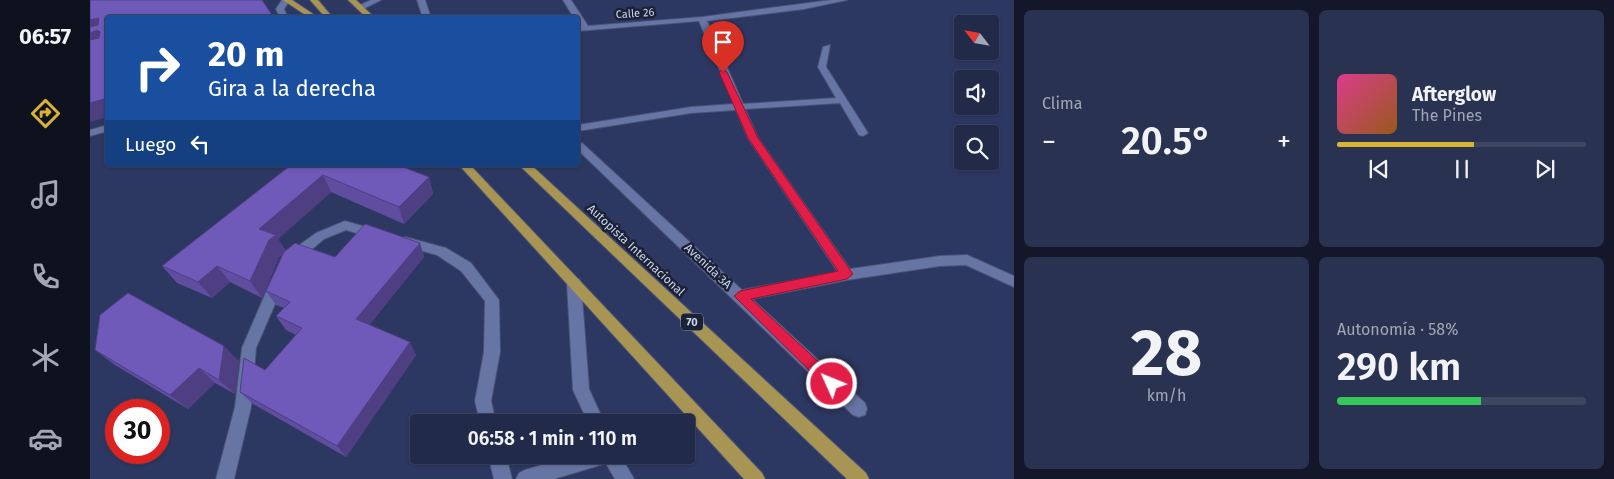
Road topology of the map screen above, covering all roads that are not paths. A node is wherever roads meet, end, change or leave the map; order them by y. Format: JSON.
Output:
{"nodes":[{"id":1,"x":286,"y":0,"type":"edge"},
{"id":2,"x":314,"y":0,"type":"edge"},
{"id":3,"x":352,"y":0,"type":"edge"},
{"id":4,"x":377,"y":0,"type":"edge"},
{"id":5,"x":421,"y":0,"type":"edge"},
{"id":6,"x":567,"y":0,"type":"edge"},
{"id":7,"x":794,"y":0,"type":"edge"},
{"id":8,"x":843,"y":0,"type":"edge"},
{"id":9,"x":359,"y":4,"type":"edge"},
{"id":10,"x":804,"y":7,"type":"junction"},
{"id":11,"x":283,"y":15,"type":"edge"},
{"id":12,"x":311,"y":15,"type":"edge"},
{"id":13,"x":327,"y":15,"type":"edge"},
{"id":14,"x":369,"y":15,"type":"edge"},
{"id":15,"x":425,"y":15,"type":"edge"},
{"id":16,"x":574,"y":15,"type":"edge"},
{"id":17,"x":702,"y":19,"type":"junction"},
{"id":18,"x":581,"y":28,"type":"edge"},
{"id":19,"x":827,"y":47,"type":"dead end"},
{"id":20,"x":843,"y":100,"type":"junction"},
{"id":21,"x":738,"y":106,"type":"junction"},
{"id":22,"x":580,"y":128,"type":"edge"},
{"id":23,"x":105,"y":129,"type":"edge"},
{"id":24,"x":90,"y":132,"type":"edge"},
{"id":25,"x":863,"y":134,"type":"dead end"},
{"id":26,"x":580,"y":148,"type":"edge"},
{"id":27,"x":466,"y":167,"type":"edge"},
{"id":28,"x":526,"y":167,"type":"edge"},
{"id":29,"x":847,"y":274,"type":"junction"},
{"id":30,"x":1014,"y":282,"type":"edge"},
{"id":31,"x":574,"y":283,"type":"junction"},
{"id":32,"x":740,"y":296,"type":"junction"},
{"id":33,"x":859,"y":409,"type":"dead end"},
{"id":34,"x":486,"y":414,"type":"edge"},
{"id":35,"x":592,"y":414,"type":"edge"},
{"id":36,"x":499,"y":464,"type":"edge"},
{"id":37,"x":574,"y":464,"type":"edge"},
{"id":38,"x":616,"y":464,"type":"edge"},
{"id":39,"x":225,"y":479,"type":"edge"},
{"id":40,"x":503,"y":479,"type":"edge"},
{"id":41,"x":525,"y":479,"type":"edge"},
{"id":42,"x":625,"y":479,"type":"edge"},
{"id":43,"x":756,"y":479,"type":"edge"},
{"id":44,"x":860,"y":479,"type":"edge"}],
"edges":[{"from":1,"to":11,"type":"street"},
{"from":1,"to":12,"type":"main road"},
{"from":2,"to":13,"type":"main road"},
{"from":3,"to":9,"type":"main road"},
{"from":4,"to":9,"type":"street"},
{"from":5,"to":15,"type":"street"},
{"from":6,"to":16,"type":"street"},
{"from":7,"to":10,"type":"street"},
{"from":8,"to":10,"type":"street","name":"Calle 26"},
{"from":9,"to":14,"type":"main road"},
{"from":10,"to":17,"type":"street","name":"Calle 26"},
{"from":17,"to":18,"type":"street","name":"Calle 26"},
{"from":17,"to":21,"type":"street"},
{"from":19,"to":20,"type":"street"},
{"from":20,"to":21,"type":"street"},
{"from":20,"to":25,"type":"street"},
{"from":21,"to":22,"type":"street"},
{"from":21,"to":29,"type":"street"},
{"from":23,"to":24,"type":"street"},
{"from":26,"to":32,"type":"street","name":"Avenida 3A"},
{"from":27,"to":31,"type":"main road"},
{"from":28,"to":44,"type":"main road","name":"Autopista Internacional","number":"70"},
{"from":29,"to":30,"type":"street"},
{"from":29,"to":32,"type":"street"},
{"from":31,"to":35,"type":"street"},
{"from":31,"to":43,"type":"main road"},
{"from":32,"to":33,"type":"street","name":"Avenida 3A"},
{"from":34,"to":39,"type":"street"},
{"from":36,"to":40,"type":"street"},
{"from":37,"to":41,"type":"street"},
{"from":38,"to":42,"type":"street"}]}
